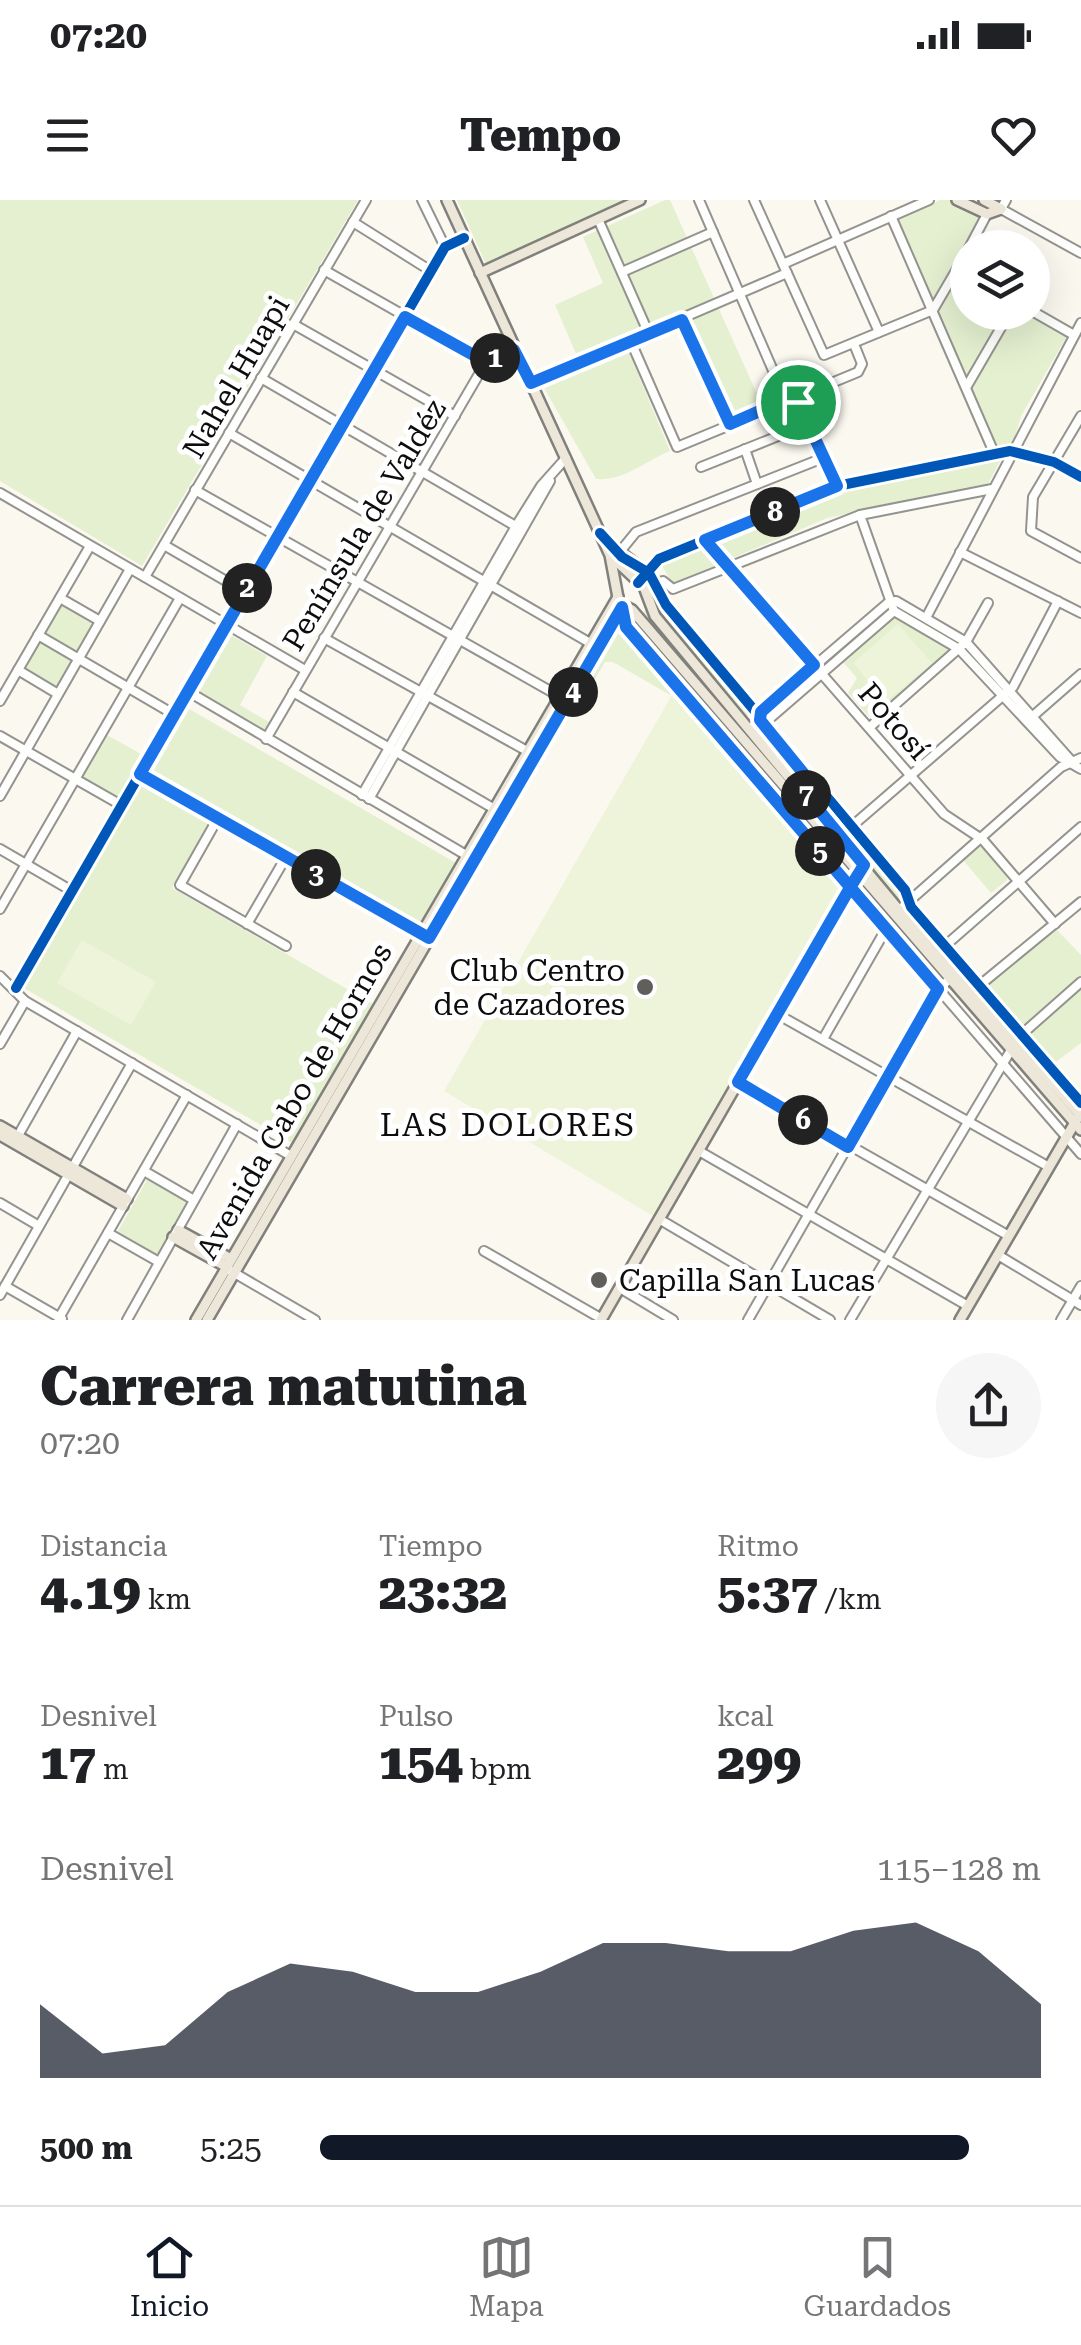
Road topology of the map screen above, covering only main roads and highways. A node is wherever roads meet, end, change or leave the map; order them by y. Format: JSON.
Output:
{"nodes":[{"id":1,"x":447,"y":200,"type":"edge"},
{"id":2,"x":640,"y":200,"type":"edge"},
{"id":3,"x":957,"y":200,"type":"edge"},
{"id":4,"x":984,"y":200,"type":"edge"},
{"id":5,"x":1003,"y":204,"type":"edge"},
{"id":6,"x":480,"y":273,"type":"junction"},
{"id":7,"x":614,"y":554,"type":"junction"},
{"id":8,"x":643,"y":584,"type":"junction"},
{"id":9,"x":649,"y":600,"type":"junction"},
{"id":10,"x":624,"y":603,"type":"junction"},
{"id":11,"x":498,"y":811,"type":"junction"},
{"id":12,"x":864,"y":865,"type":"junction"},
{"id":13,"x":858,"y":875,"type":"junction"},
{"id":14,"x":896,"y":913,"type":"junction"},
{"id":15,"x":425,"y":936,"type":"junction"},
{"id":16,"x":1078,"y":1112,"type":"edge"},
{"id":17,"x":0,"y":1126,"type":"edge"},
{"id":18,"x":0,"y":1135,"type":"edge"},
{"id":19,"x":16,"y":1140,"type":"junction"},
{"id":20,"x":125,"y":1203,"type":"road end"},
{"id":21,"x":175,"y":1233,"type":"road end"},
{"id":22,"x":229,"y":1267,"type":"junction"},
{"id":23,"x":602,"y":1319,"type":"edge"},
{"id":24,"x":196,"y":1320,"type":"edge"},
{"id":25,"x":208,"y":1320,"type":"edge"},
{"id":26,"x":960,"y":1320,"type":"edge"}],
"edges":[{"from":1,"to":6,"type":"main road"},
{"from":2,"to":6,"type":"main road"},
{"from":3,"to":5,"type":"main road"},
{"from":4,"to":5,"type":"main road"},
{"from":6,"to":7,"type":"main road"},
{"from":7,"to":8,"type":"main road"},
{"from":7,"to":10,"type":"main road"},
{"from":8,"to":9,"type":"main road"},
{"from":8,"to":10,"type":"main road"},
{"from":9,"to":10,"type":"main road"},
{"from":9,"to":12,"type":"main road"},
{"from":10,"to":11,"type":"main road","name":"Avenida Cabo de Hornos"},
{"from":10,"to":11,"type":"main road","name":"Avenida Cabo de Hornos"},
{"from":10,"to":13,"type":"main road"},
{"from":11,"to":15,"type":"main road","name":"Avenida Cabo de Hornos"},
{"from":11,"to":15,"type":"main road","name":"Avenida Cabo de Hornos"},
{"from":12,"to":13,"type":"main road"},
{"from":12,"to":14,"type":"main road"},
{"from":13,"to":14,"type":"main road"},
{"from":13,"to":23,"type":"main road"},
{"from":14,"to":16,"type":"main road"},
{"from":14,"to":16,"type":"main road"},
{"from":15,"to":22,"type":"main road","name":"Avenida Cabo de Hornos"},
{"from":15,"to":22,"type":"main road","name":"Avenida Cabo de Hornos"},
{"from":16,"to":26,"type":"main road"},
{"from":17,"to":19,"type":"main road"},
{"from":18,"to":19,"type":"main road"},
{"from":19,"to":20,"type":"main road"},
{"from":21,"to":22,"type":"main road"},
{"from":22,"to":24,"type":"main road","name":"Avenida Cabo de Hornos"},
{"from":22,"to":25,"type":"main road","name":"Avenida Cabo de Hornos"}]}
